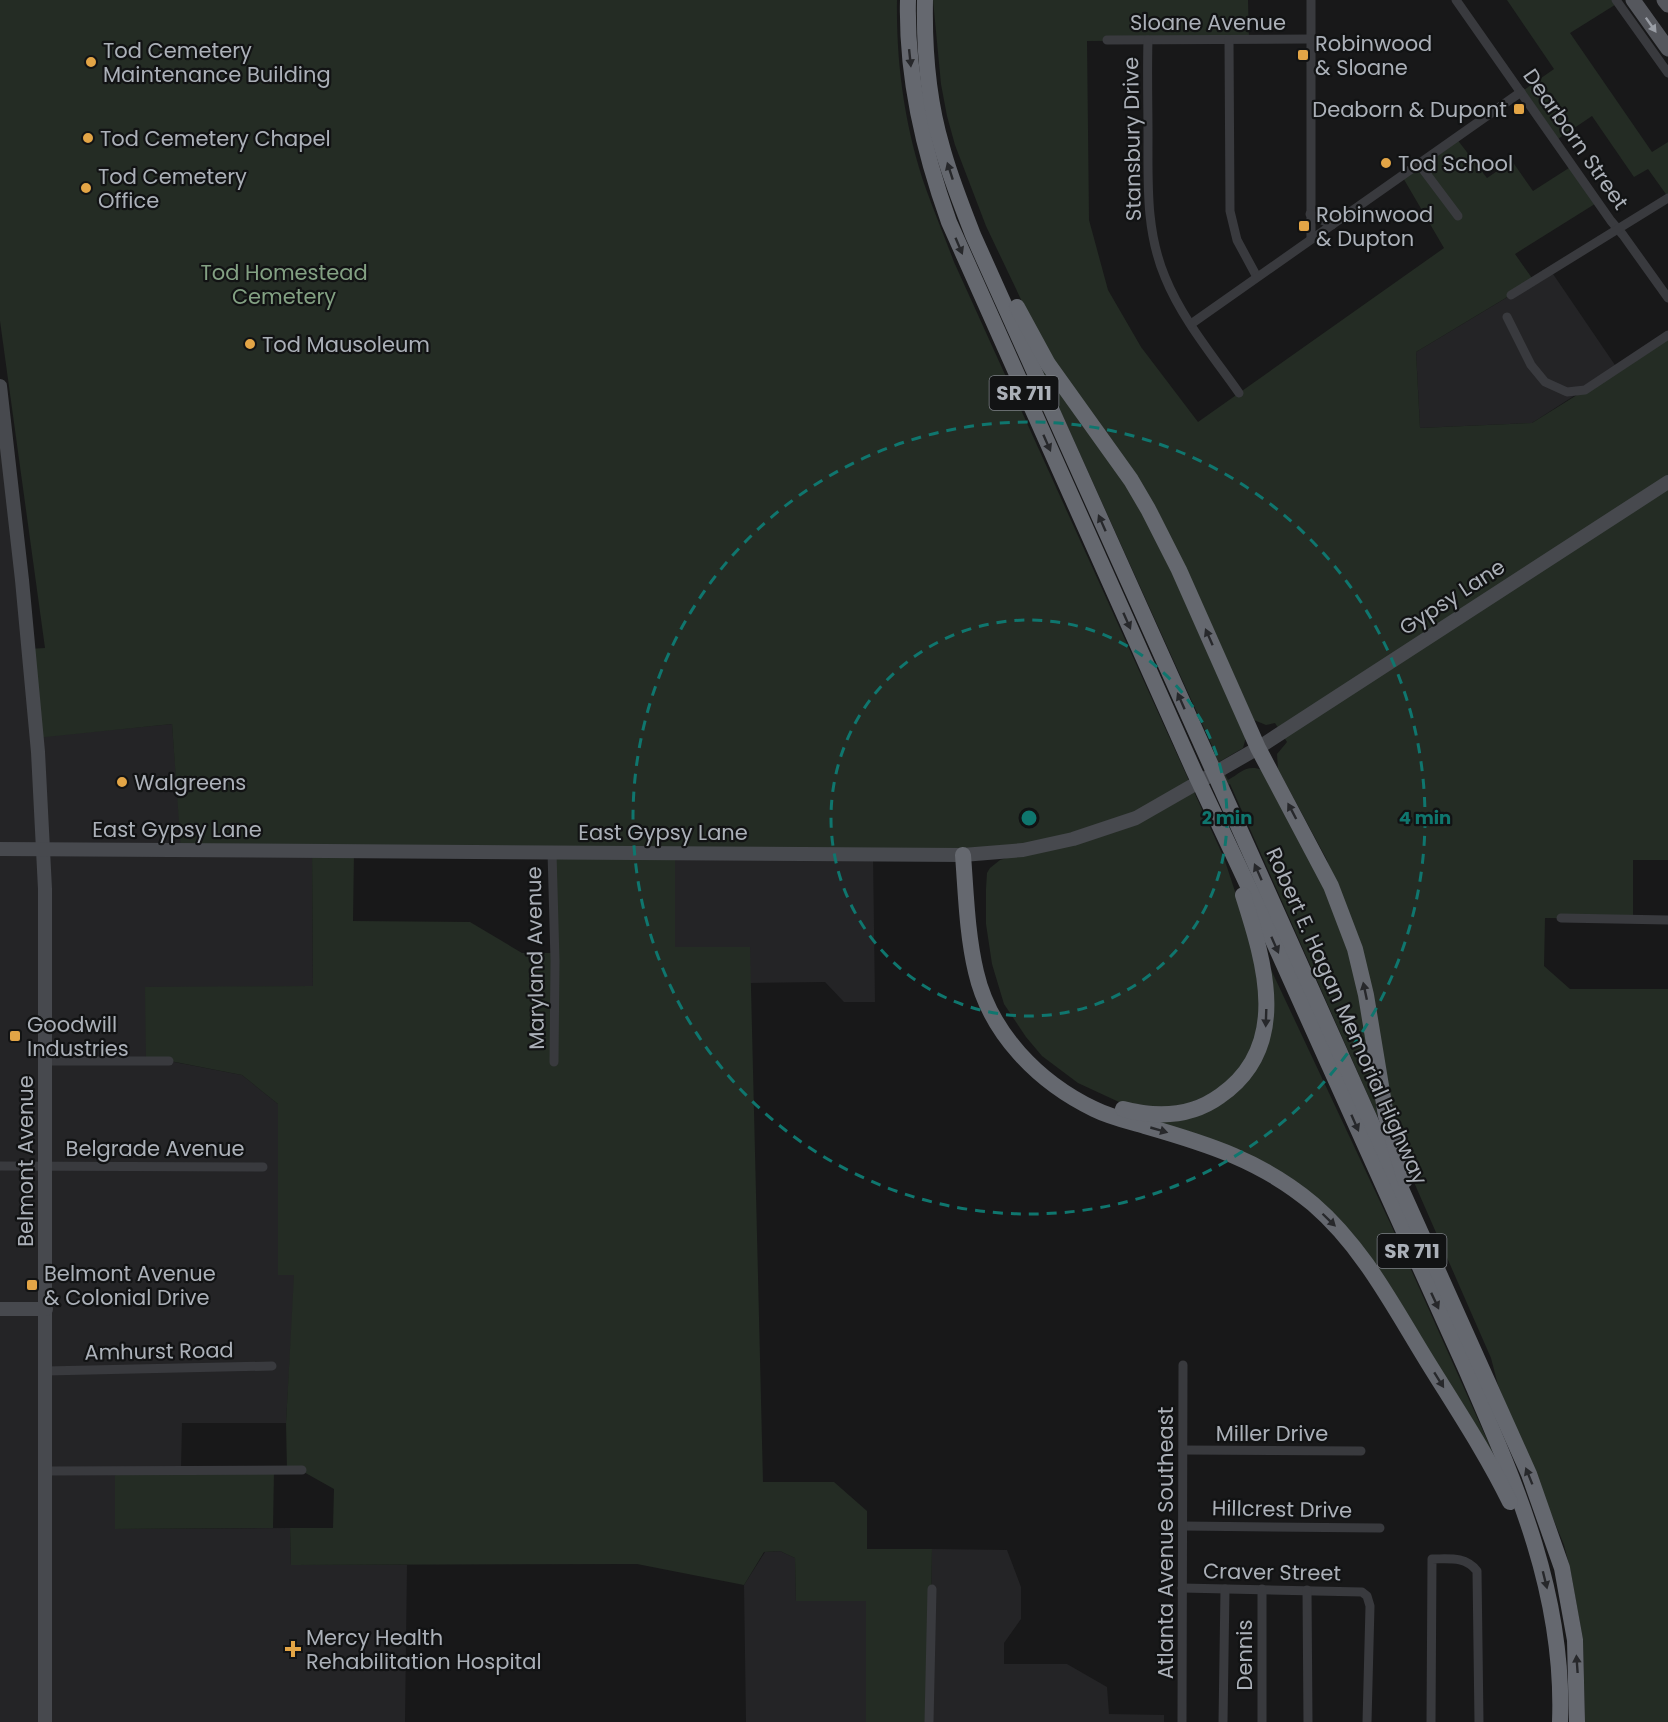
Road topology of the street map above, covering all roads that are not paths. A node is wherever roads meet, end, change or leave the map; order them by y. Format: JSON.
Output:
{"nodes":[{"id":1,"x":908,"y":0,"type":"edge"},
{"id":2,"x":925,"y":0,"type":"edge"},
{"id":3,"x":1311,"y":0,"type":"edge"},
{"id":4,"x":1456,"y":0,"type":"edge"},
{"id":5,"x":1617,"y":0,"type":"edge"},
{"id":6,"x":1633,"y":0,"type":"edge"},
{"id":7,"x":1664,"y":0,"type":"edge"},
{"id":8,"x":1668,"y":5,"type":"edge"},
{"id":9,"x":1310,"y":39,"type":"junction"},
{"id":10,"x":1107,"y":40,"type":"dead end"},
{"id":11,"x":1148,"y":40,"type":"junction"},
{"id":12,"x":1229,"y":40,"type":"junction"},
{"id":13,"x":1668,"y":49,"type":"edge"},
{"id":14,"x":1668,"y":73,"type":"edge"},
{"id":15,"x":1521,"y":92,"type":"junction"},
{"id":16,"x":1419,"y":164,"type":"junction"},
{"id":17,"x":1668,"y":198,"type":"edge"},
{"id":18,"x":1310,"y":214,"type":"junction"},
{"id":19,"x":1458,"y":216,"type":"dead end"},
{"id":20,"x":1332,"y":225,"type":"junction"},
{"id":21,"x":1618,"y":229,"type":"junction"},
{"id":22,"x":973,"y":235,"type":"junction"},
{"id":23,"x":1311,"y":239,"type":"junction"},
{"id":24,"x":1257,"y":277,"type":"junction"},
{"id":25,"x":1511,"y":295,"type":"dead end"},
{"id":26,"x":1668,"y":298,"type":"edge"},
{"id":27,"x":1507,"y":317,"type":"dead end"},
{"id":28,"x":1191,"y":324,"type":"junction"},
{"id":29,"x":1668,"y":335,"type":"edge"},
{"id":30,"x":0,"y":386,"type":"edge"},
{"id":31,"x":1239,"y":393,"type":"dead end"},
{"id":32,"x":1668,"y":482,"type":"edge"},
{"id":33,"x":6,"y":491,"type":"edge"},
{"id":34,"x":1258,"y":748,"type":"junction"},
{"id":35,"x":0,"y":849,"type":"edge"},
{"id":36,"x":44,"y":849,"type":"junction"},
{"id":37,"x":552,"y":852,"type":"junction"},
{"id":38,"x":969,"y":854,"type":"junction"},
{"id":39,"x":1234,"y":859,"type":"junction"},
{"id":40,"x":1561,"y":918,"type":"dead end"},
{"id":41,"x":1668,"y":920,"type":"edge"},
{"id":42,"x":46,"y":1061,"type":"junction"},
{"id":43,"x":170,"y":1061,"type":"dead end"},
{"id":44,"x":554,"y":1062,"type":"dead end"},
{"id":45,"x":0,"y":1166,"type":"edge"},
{"id":46,"x":46,"y":1166,"type":"junction"},
{"id":47,"x":263,"y":1167,"type":"dead end"},
{"id":48,"x":0,"y":1309,"type":"edge"},
{"id":49,"x":46,"y":1309,"type":"junction"},
{"id":50,"x":1183,"y":1365,"type":"dead end"},
{"id":51,"x":272,"y":1366,"type":"dead end"},
{"id":52,"x":46,"y":1371,"type":"junction"},
{"id":53,"x":1489,"y":1385,"type":"junction"},
{"id":54,"x":1183,"y":1450,"type":"junction"},
{"id":55,"x":1361,"y":1451,"type":"dead end"},
{"id":56,"x":302,"y":1470,"type":"dead end"},
{"id":57,"x":46,"y":1471,"type":"junction"},
{"id":58,"x":1183,"y":1526,"type":"junction"},
{"id":59,"x":1380,"y":1528,"type":"dead end"},
{"id":60,"x":1539,"y":1556,"type":"junction"},
{"id":61,"x":1182,"y":1588,"type":"junction"},
{"id":62,"x":932,"y":1589,"type":"dead end"},
{"id":63,"x":1226,"y":1589,"type":"junction"},
{"id":64,"x":1263,"y":1589,"type":"junction"},
{"id":65,"x":1307,"y":1590,"type":"junction"},
{"id":66,"x":45,"y":1722,"type":"edge"},
{"id":67,"x":929,"y":1722,"type":"edge"},
{"id":68,"x":1182,"y":1722,"type":"edge"},
{"id":69,"x":1222,"y":1722,"type":"edge"},
{"id":70,"x":1262,"y":1722,"type":"edge"},
{"id":71,"x":1308,"y":1722,"type":"edge"},
{"id":72,"x":1367,"y":1722,"type":"edge"},
{"id":73,"x":1431,"y":1722,"type":"edge"},
{"id":74,"x":1479,"y":1722,"type":"edge"},
{"id":75,"x":1560,"y":1722,"type":"edge"},
{"id":76,"x":1577,"y":1722,"type":"edge"}],
"edges":[{"from":1,"to":39,"type":"highway","name":"Robert E. Hagan Memorial Highway","number":"SR 711","one_way":true},
{"from":22,"to":2,"type":"highway","name":"Robert E. Hagan Memorial Highway","number":"SR 711","one_way":true},
{"from":3,"to":9,"type":"street"},
{"from":4,"to":15,"type":"street","name":"Dearborn Street"},
{"from":5,"to":14,"type":"street"},
{"from":6,"to":13,"type":"main road","one_way":true},
{"from":7,"to":8,"type":"main road"},
{"from":9,"to":12,"type":"street","name":"Sloane Avenue"},
{"from":9,"to":18,"type":"street"},
{"from":10,"to":11,"type":"street","name":"Sloane Avenue"},
{"from":11,"to":12,"type":"street","name":"Sloane Avenue"},
{"from":11,"to":28,"type":"street","name":"Stansbury Drive"},
{"from":12,"to":24,"type":"street"},
{"from":15,"to":16,"type":"street"},
{"from":15,"to":21,"type":"street","name":"Dearborn Street"},
{"from":16,"to":19,"type":"street"},
{"from":16,"to":20,"type":"street"},
{"from":17,"to":21,"type":"street"},
{"from":18,"to":20,"type":"street"},
{"from":18,"to":23,"type":"street"},
{"from":20,"to":23,"type":"street"},
{"from":21,"to":25,"type":"street"},
{"from":21,"to":26,"type":"street","name":"Dearborn Street"},
{"from":34,"to":22,"type":"highway","one_way":true},
{"from":53,"to":22,"type":"highway","name":"Robert E. Hagan Memorial Highway","number":"SR 711","one_way":true},
{"from":23,"to":24,"type":"street"},
{"from":24,"to":28,"type":"street"},
{"from":27,"to":29,"type":"street"},
{"from":28,"to":31,"type":"street","name":"Stansbury Drive"},
{"from":30,"to":33,"type":"main road","name":"Belmont Avenue"},
{"from":32,"to":34,"type":"main road","name":"Gypsy Lane"},
{"from":33,"to":36,"type":"main road","name":"Belmont Avenue"},
{"from":34,"to":38,"type":"main road","name":"East Gypsy Lane"},
{"from":53,"to":34,"type":"highway","one_way":true},
{"from":35,"to":36,"type":"main road"},
{"from":36,"to":37,"type":"main road","name":"East Gypsy Lane"},
{"from":36,"to":42,"type":"main road","name":"Belmont Avenue"},
{"from":37,"to":38,"type":"main road","name":"East Gypsy Lane"},
{"from":37,"to":44,"type":"street","name":"Maryland Avenue"},
{"from":39,"to":38,"type":"highway","one_way":true},
{"from":38,"to":60,"type":"highway","one_way":true},
{"from":39,"to":60,"type":"highway","name":"Robert E. Hagan Memorial Highway","number":"SR 711","one_way":true},
{"from":40,"to":41,"type":"street"},
{"from":42,"to":43,"type":"street"},
{"from":42,"to":46,"type":"main road","name":"Belmont Avenue"},
{"from":45,"to":46,"type":"street","name":"Belgrade Avenue"},
{"from":46,"to":47,"type":"street","name":"Belgrade Avenue"},
{"from":46,"to":49,"type":"main road","name":"Belmont Avenue"},
{"from":48,"to":49,"type":"main road"},
{"from":49,"to":52,"type":"main road","name":"Belmont Avenue"},
{"from":50,"to":54,"type":"street","name":"Atlanta Avenue Southeast"},
{"from":51,"to":52,"type":"street","name":"Amhurst Road"},
{"from":52,"to":57,"type":"main road","name":"Belmont Avenue"},
{"from":76,"to":53,"type":"highway","name":"Robert E. Hagan Memorial Highway","number":"SR 711","one_way":true},
{"from":54,"to":55,"type":"street","name":"Miller Drive"},
{"from":54,"to":58,"type":"street","name":"Atlanta Avenue Southeast"},
{"from":56,"to":57,"type":"street"},
{"from":57,"to":66,"type":"main road","name":"Belmont Avenue"},
{"from":58,"to":59,"type":"street","name":"Hillcrest Drive"},
{"from":58,"to":61,"type":"street","name":"Atlanta Avenue Southeast"},
{"from":60,"to":75,"type":"highway","name":"Robert E. Hagan Memorial Highway","number":"SR 711","one_way":true},
{"from":61,"to":63,"type":"street","name":"Craver Street"},
{"from":61,"to":68,"type":"street","name":"Atlanta Avenue Southeast"},
{"from":62,"to":67,"type":"street"},
{"from":63,"to":64,"type":"street","name":"Craver Street"},
{"from":63,"to":69,"type":"street"},
{"from":64,"to":65,"type":"street","name":"Craver Street"},
{"from":64,"to":70,"type":"street","name":"Dennis"},
{"from":65,"to":71,"type":"street"},
{"from":65,"to":72,"type":"street","name":"Craver Street"},
{"from":73,"to":74,"type":"street"}]}
